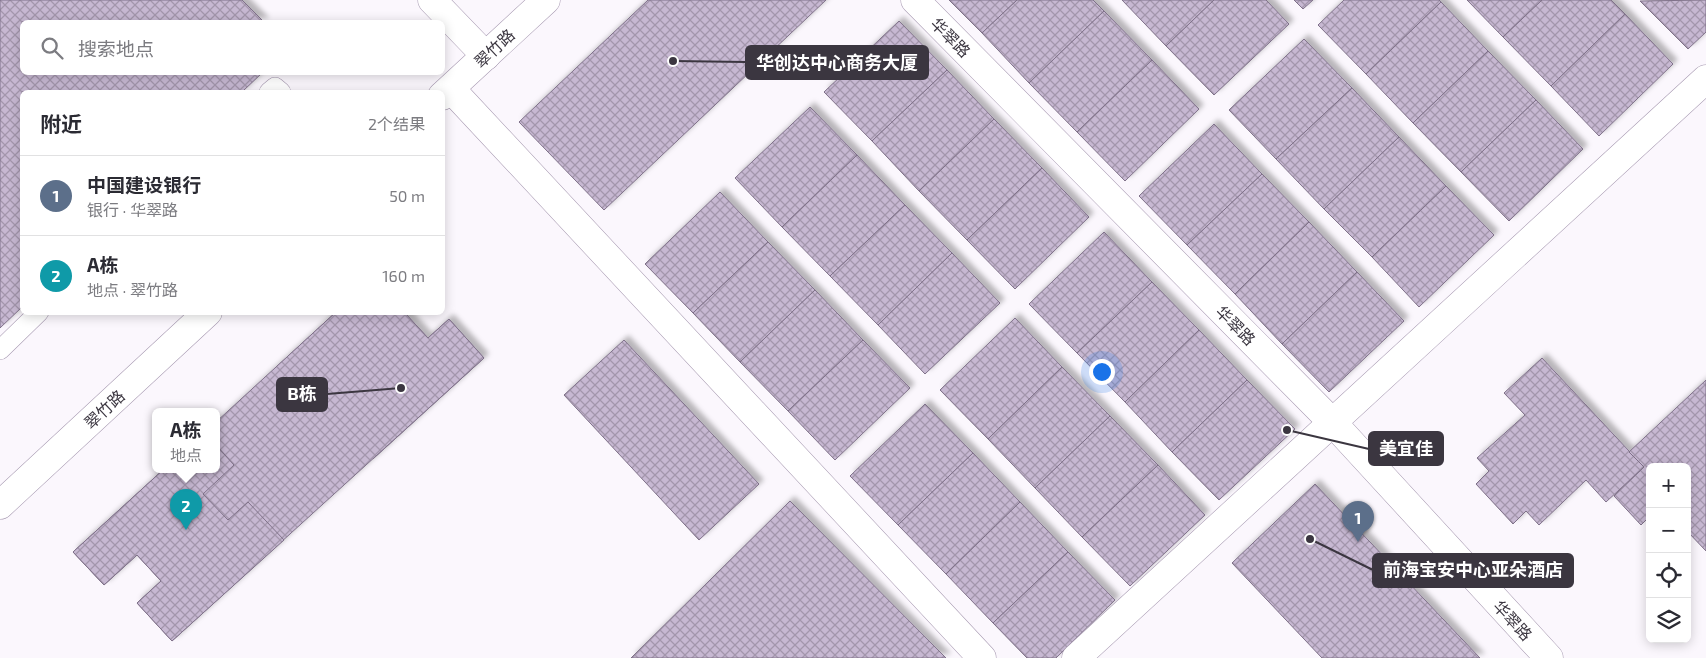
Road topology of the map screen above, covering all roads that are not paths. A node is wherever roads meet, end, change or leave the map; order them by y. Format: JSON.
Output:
{"nodes":[{"id":1,"x":432,"y":0,"type":"edge"},
{"id":2,"x":546,"y":0,"type":"edge"},
{"id":3,"x":915,"y":0,"type":"edge"},
{"id":4,"x":486,"y":56,"type":"junction"},
{"id":5,"x":1706,"y":79,"type":"edge"},
{"id":6,"x":447,"y":93,"type":"edge"},
{"id":7,"x":37,"y":315,"type":"edge"},
{"id":8,"x":205,"y":315,"type":"edge"},
{"id":9,"x":0,"y":350,"type":"edge"},
{"id":10,"x":1332,"y":423,"type":"junction"},
{"id":11,"x":0,"y":505,"type":"edge"},
{"id":12,"x":982,"y":658,"type":"edge"},
{"id":13,"x":1076,"y":658,"type":"edge"},
{"id":14,"x":1549,"y":658,"type":"edge"}],
"edges":[{"from":1,"to":4,"type":"street"},
{"from":2,"to":4,"type":"street","name":"翠竹路"},
{"from":3,"to":10,"type":"street","name":"华翠路"},
{"from":4,"to":6,"type":"street","name":"翠竹路"},
{"from":5,"to":10,"type":"street"},
{"from":6,"to":12,"type":"street"},
{"from":7,"to":9,"type":"lane"},
{"from":8,"to":11,"type":"street","name":"翠竹路"},
{"from":10,"to":13,"type":"street"},
{"from":10,"to":14,"type":"street","name":"华翠路"}]}
